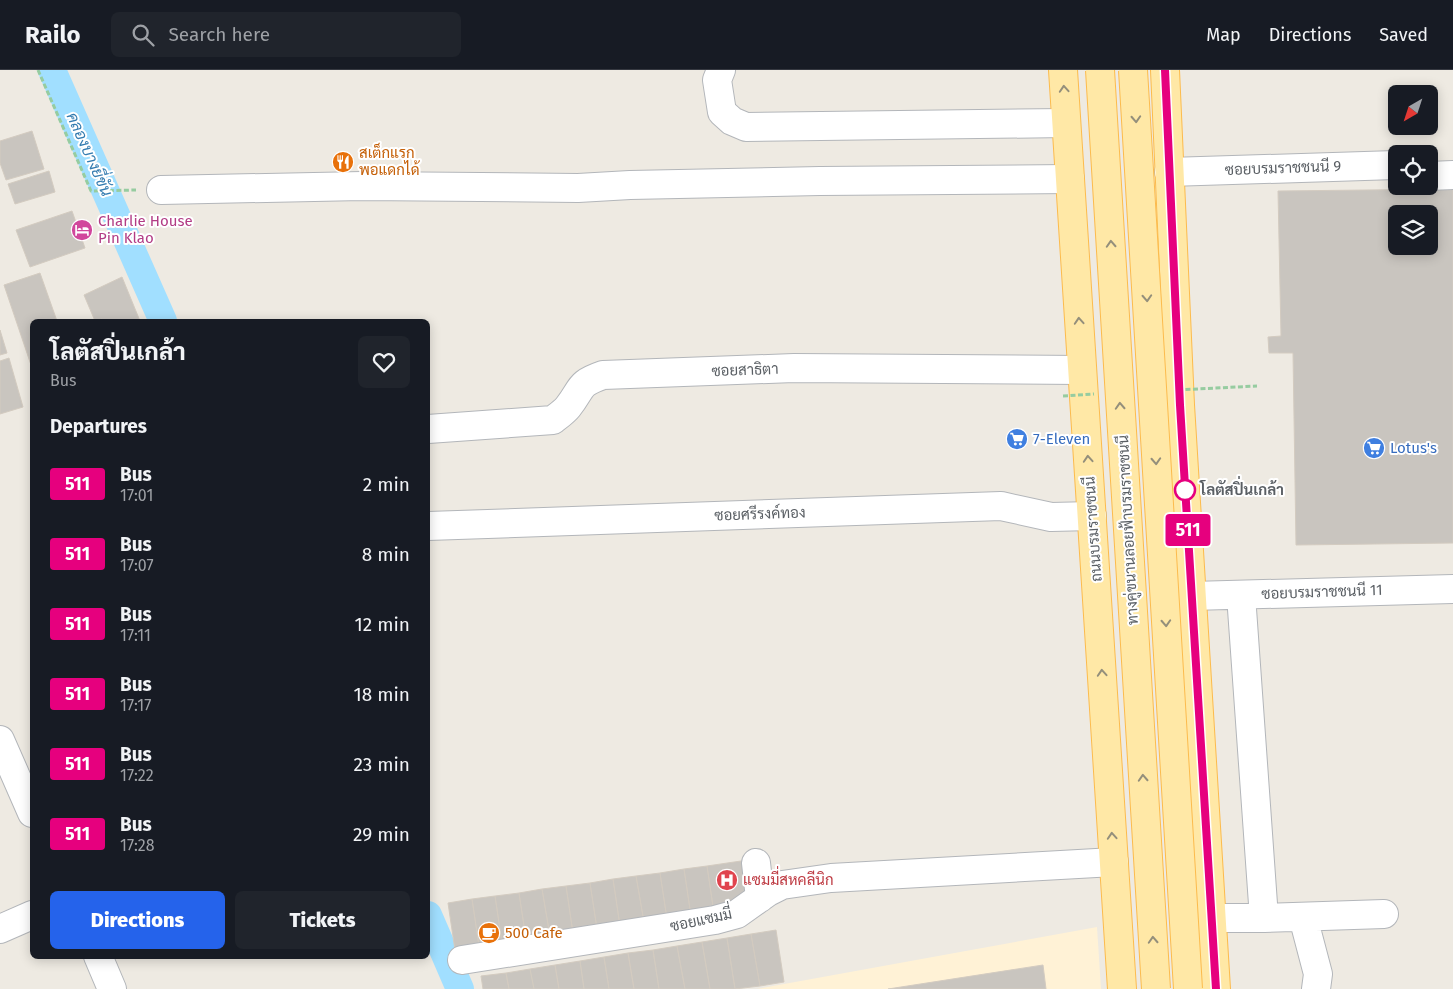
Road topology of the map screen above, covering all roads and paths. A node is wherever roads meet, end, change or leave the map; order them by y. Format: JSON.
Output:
{"nodes":[{"id":1,"x":38,"y":70,"type":"edge"},
{"id":2,"x":721,"y":70,"type":"edge"},
{"id":3,"x":1063,"y":70,"type":"edge"},
{"id":4,"x":1100,"y":70,"type":"edge"},
{"id":5,"x":1133,"y":70,"type":"edge"},
{"id":6,"x":1165,"y":70,"type":"edge"},
{"id":7,"x":1066,"y":123,"type":"junction"},
{"id":8,"x":1453,"y":163,"type":"edge"},
{"id":9,"x":1438,"y":164,"type":"edge"},
{"id":10,"x":1388,"y":165,"type":"edge"},
{"id":11,"x":1453,"y":175,"type":"edge"},
{"id":12,"x":1438,"y":176,"type":"edge"},
{"id":13,"x":1388,"y":177,"type":"edge"},
{"id":14,"x":1070,"y":178,"type":"junction"},
{"id":15,"x":1170,"y":179,"type":"junction"},
{"id":16,"x":161,"y":190,"type":"joint"},
{"id":17,"x":1082,"y":370,"type":"junction"},
{"id":18,"x":430,"y":428,"type":"edge"},
{"id":19,"x":1092,"y":516,"type":"junction"},
{"id":20,"x":430,"y":526,"type":"edge"},
{"id":21,"x":1453,"y":589,"type":"edge"},
{"id":22,"x":1241,"y":594,"type":"junction"},
{"id":23,"x":1192,"y":596,"type":"junction"},
{"id":24,"x":0,"y":740,"type":"edge"},
{"id":25,"x":30,"y":808,"type":"edge"},
{"id":26,"x":1114,"y":862,"type":"junction"},
{"id":27,"x":756,"y":863,"type":"dead end"},
{"id":28,"x":760,"y":898,"type":"junction"},
{"id":29,"x":1384,"y":914,"type":"dead end"},
{"id":30,"x":30,"y":917,"type":"edge"},
{"id":31,"x":1303,"y":917,"type":"junction"},
{"id":32,"x":1211,"y":918,"type":"junction"},
{"id":33,"x":1264,"y":918,"type":"junction"},
{"id":34,"x":0,"y":929,"type":"edge"},
{"id":35,"x":99,"y":959,"type":"edge"},
{"id":36,"x":462,"y":960,"type":"dead end"},
{"id":37,"x":112,"y":989,"type":"edge"},
{"id":38,"x":1122,"y":989,"type":"edge"},
{"id":39,"x":1156,"y":989,"type":"edge"},
{"id":40,"x":1188,"y":989,"type":"edge"},
{"id":41,"x":1216,"y":989,"type":"edge"},
{"id":42,"x":1316,"y":989,"type":"edge"}],
"edges":[{"from":1,"to":16,"type":"path"},
{"from":2,"to":7,"type":"street"},
{"from":7,"to":3,"type":"main road","name":"ถนนบรมราชชนนี","one_way":true},
{"from":39,"to":4,"type":"main road","name":"ทางคู่ขนานลอยฟ้าบรมราชชนนี","one_way":true,"bridge":true},
{"from":5,"to":40,"type":"main road","one_way":true,"bridge":true},
{"from":6,"to":15,"type":"main road"},
{"from":7,"to":14,"type":"main road","name":"ถนนบรมราชชนนี"},
{"from":8,"to":9,"type":"street"},
{"from":10,"to":15,"type":"street","name":"ซอยบรมราชชนนี 9"},
{"from":11,"to":12,"type":"street"},
{"from":13,"to":15,"type":"street"},
{"from":14,"to":16,"type":"street"},
{"from":17,"to":14,"type":"main road","name":"ถนนบรมราชชนนี","one_way":true},
{"from":15,"to":23,"type":"main road"},
{"from":17,"to":18,"type":"street","name":"ซอยสาธิตา"},
{"from":19,"to":17,"type":"main road","name":"ถนนบรมราชชนนี","one_way":true},
{"from":19,"to":20,"type":"street","name":"ซอยศรีรงค์ทอง"},
{"from":26,"to":19,"type":"main road","name":"ถนนบรมราชชนนี","one_way":true},
{"from":21,"to":22,"type":"street","name":"ซอยบรมราชชนนี 11"},
{"from":22,"to":23,"type":"street","name":"ซอยบรมราชชนนี 11"},
{"from":22,"to":33,"type":"street"},
{"from":23,"to":32,"type":"main road"},
{"from":24,"to":25,"type":"street"},
{"from":26,"to":28,"type":"street","name":"ซอยแซมมี่"},
{"from":26,"to":38,"type":"main road","name":"ถนนบรมราชชนนี"},
{"from":27,"to":28,"type":"street"},
{"from":28,"to":36,"type":"street","name":"ซอยแซมมี่"},
{"from":29,"to":31,"type":"street"},
{"from":30,"to":34,"type":"street"},
{"from":31,"to":33,"type":"street"},
{"from":31,"to":42,"type":"street"},
{"from":32,"to":33,"type":"street"},
{"from":32,"to":41,"type":"main road"},
{"from":35,"to":37,"type":"street"}]}
